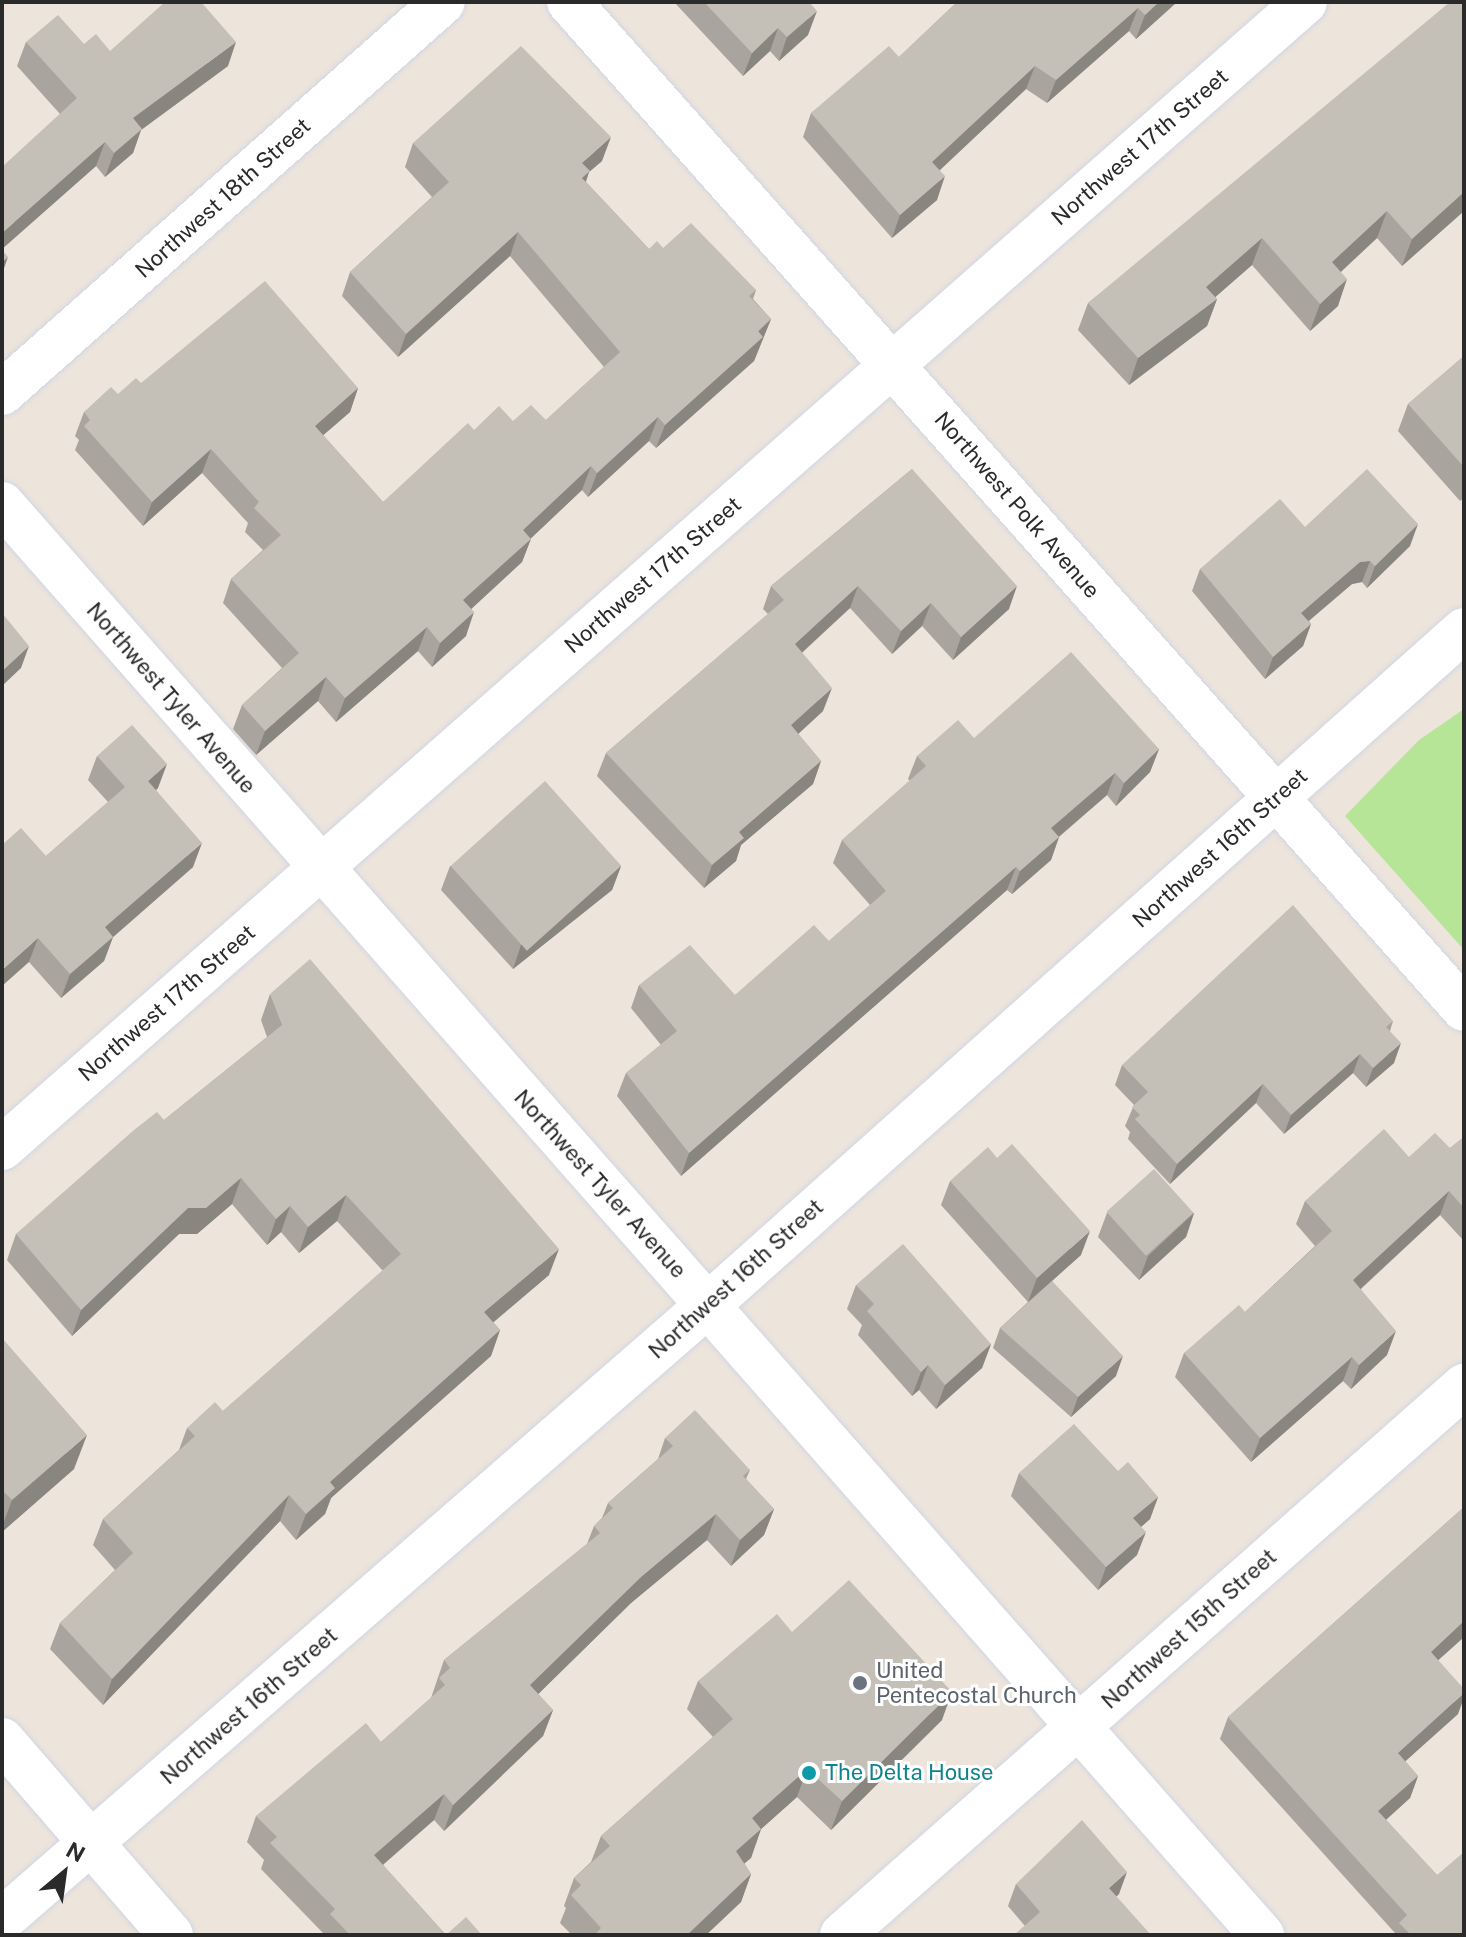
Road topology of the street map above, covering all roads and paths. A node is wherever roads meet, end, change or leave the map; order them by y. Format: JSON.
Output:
{"nodes":[{"id":1,"x":443,"y":2,"type":"edge"},
{"id":2,"x":569,"y":2,"type":"edge"},
{"id":3,"x":1305,"y":2,"type":"edge"},
{"id":4,"x":892,"y":365,"type":"junction"},
{"id":5,"x":2,"y":393,"type":"edge"},
{"id":6,"x":2,"y":504,"type":"edge"},
{"id":7,"x":1464,"y":630,"type":"edge"},
{"id":8,"x":1276,"y":797,"type":"junction"},
{"id":9,"x":320,"y":867,"type":"junction"},
{"id":10,"x":1464,"y":1009,"type":"edge"},
{"id":11,"x":2,"y":1148,"type":"edge"},
{"id":12,"x":708,"y":1305,"type":"junction"},
{"id":13,"x":1464,"y":1386,"type":"edge"},
{"id":14,"x":1082,"y":1724,"type":"junction"},
{"id":15,"x":2,"y":1740,"type":"edge"},
{"id":16,"x":91,"y":1843,"type":"junction"},
{"id":17,"x":2,"y":1920,"type":"edge"},
{"id":18,"x":171,"y":1935,"type":"edge"},
{"id":19,"x":842,"y":1935,"type":"edge"},
{"id":20,"x":1262,"y":1935,"type":"edge"}],
"edges":[{"from":1,"to":5,"type":"street","name":"Northwest 18th Street"},
{"from":2,"to":4,"type":"street","name":"Northwest Polk Avenue"},
{"from":3,"to":4,"type":"street","name":"Northwest 17th Street"},
{"from":4,"to":8,"type":"street","name":"Northwest Polk Avenue"},
{"from":4,"to":9,"type":"street","name":"Northwest 17th Street"},
{"from":6,"to":9,"type":"street","name":"Northwest Tyler Avenue"},
{"from":7,"to":8,"type":"street","name":"Northwest 16th Street"},
{"from":8,"to":10,"type":"street","name":"Northwest Polk Avenue"},
{"from":8,"to":12,"type":"street","name":"Northwest 16th Street"},
{"from":9,"to":11,"type":"street","name":"Northwest 17th Street"},
{"from":9,"to":12,"type":"street","name":"Northwest Tyler Avenue"},
{"from":12,"to":14,"type":"street","name":"Northwest Tyler Avenue"},
{"from":12,"to":16,"type":"street","name":"Northwest 16th Street"},
{"from":13,"to":14,"type":"street","name":"Northwest 15th Street"},
{"from":14,"to":19,"type":"street","name":"Northwest 15th Street"},
{"from":14,"to":20,"type":"street","name":"Northwest Tyler Avenue"},
{"from":15,"to":16,"type":"street"},
{"from":16,"to":17,"type":"street","name":"Northwest 16th Street"},
{"from":16,"to":18,"type":"street"}]}
